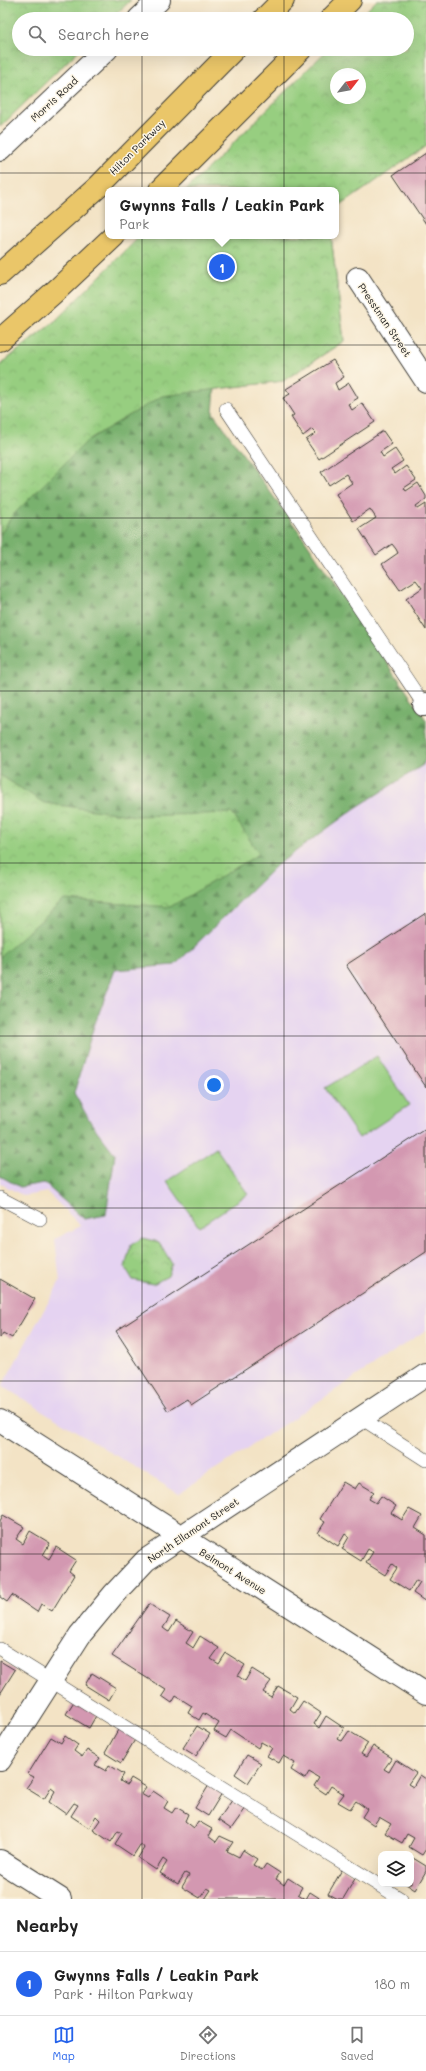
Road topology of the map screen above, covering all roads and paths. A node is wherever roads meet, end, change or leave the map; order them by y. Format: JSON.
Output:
{"nodes":[{"id":1,"x":159,"y":0,"type":"edge"},
{"id":2,"x":283,"y":0,"type":"edge"},
{"id":3,"x":350,"y":0,"type":"edge"},
{"id":4,"x":146,"y":12,"type":"edge"},
{"id":5,"x":271,"y":12,"type":"edge"},
{"id":6,"x":338,"y":12,"type":"edge"},
{"id":7,"x":100,"y":56,"type":"edge"},
{"id":8,"x":227,"y":56,"type":"edge"},
{"id":9,"x":294,"y":56,"type":"edge"},
{"id":10,"x":0,"y":150,"type":"edge"},
{"id":11,"x":163,"y":187,"type":"edge"},
{"id":12,"x":111,"y":239,"type":"edge"},
{"id":13,"x":0,"y":274,"type":"edge"},
{"id":14,"x":358,"y":278,"type":"dead end"},
{"id":15,"x":0,"y":340,"type":"edge"},
{"id":16,"x":426,"y":381,"type":"edge"},
{"id":17,"x":226,"y":409,"type":"dead end"},
{"id":18,"x":425,"y":706,"type":"edge"},
{"id":19,"x":0,"y":1198,"type":"edge"},
{"id":20,"x":40,"y":1219,"type":"dead end"},
{"id":21,"x":426,"y":1375,"type":"edge"},
{"id":22,"x":360,"y":1418,"type":"junction"},
{"id":23,"x":0,"y":1421,"type":"edge"},
{"id":24,"x":426,"y":1460,"type":"edge"},
{"id":25,"x":180,"y":1537,"type":"junction"},
{"id":26,"x":0,"y":1649,"type":"edge"},
{"id":27,"x":51,"y":1681,"type":"junction"},
{"id":28,"x":426,"y":1693,"type":"edge"},
{"id":29,"x":0,"y":1760,"type":"edge"},
{"id":30,"x":0,"y":1861,"type":"edge"},
{"id":31,"x":60,"y":1899,"type":"edge"},
{"id":32,"x":401,"y":1899,"type":"edge"}],
"edges":[{"from":1,"to":4,"type":"street"},
{"from":2,"to":5,"type":"main road"},
{"from":3,"to":6,"type":"main road"},
{"from":7,"to":10,"type":"street","name":"Morris Road"},
{"from":8,"to":13,"type":"main road","name":"Hilton Parkway"},
{"from":9,"to":11,"type":"main road"},
{"from":12,"to":15,"type":"main road"},
{"from":14,"to":16,"type":"street","name":"Presstman Street"},
{"from":17,"to":18,"type":"lane"},
{"from":19,"to":20,"type":"lane"},
{"from":21,"to":22,"type":"street","name":"North Ellamont Street"},
{"from":22,"to":24,"type":"lane"},
{"from":22,"to":25,"type":"street","name":"North Ellamont Street"},
{"from":23,"to":25,"type":"street","name":"Belmont Avenue"},
{"from":25,"to":27,"type":"street","name":"North Ellamont Street"},
{"from":25,"to":28,"type":"street","name":"Belmont Avenue"},
{"from":26,"to":27,"type":"lane"},
{"from":27,"to":29,"type":"street","name":"North Ellamont Street"},
{"from":27,"to":32,"type":"lane"},
{"from":30,"to":31,"type":"street"}]}
